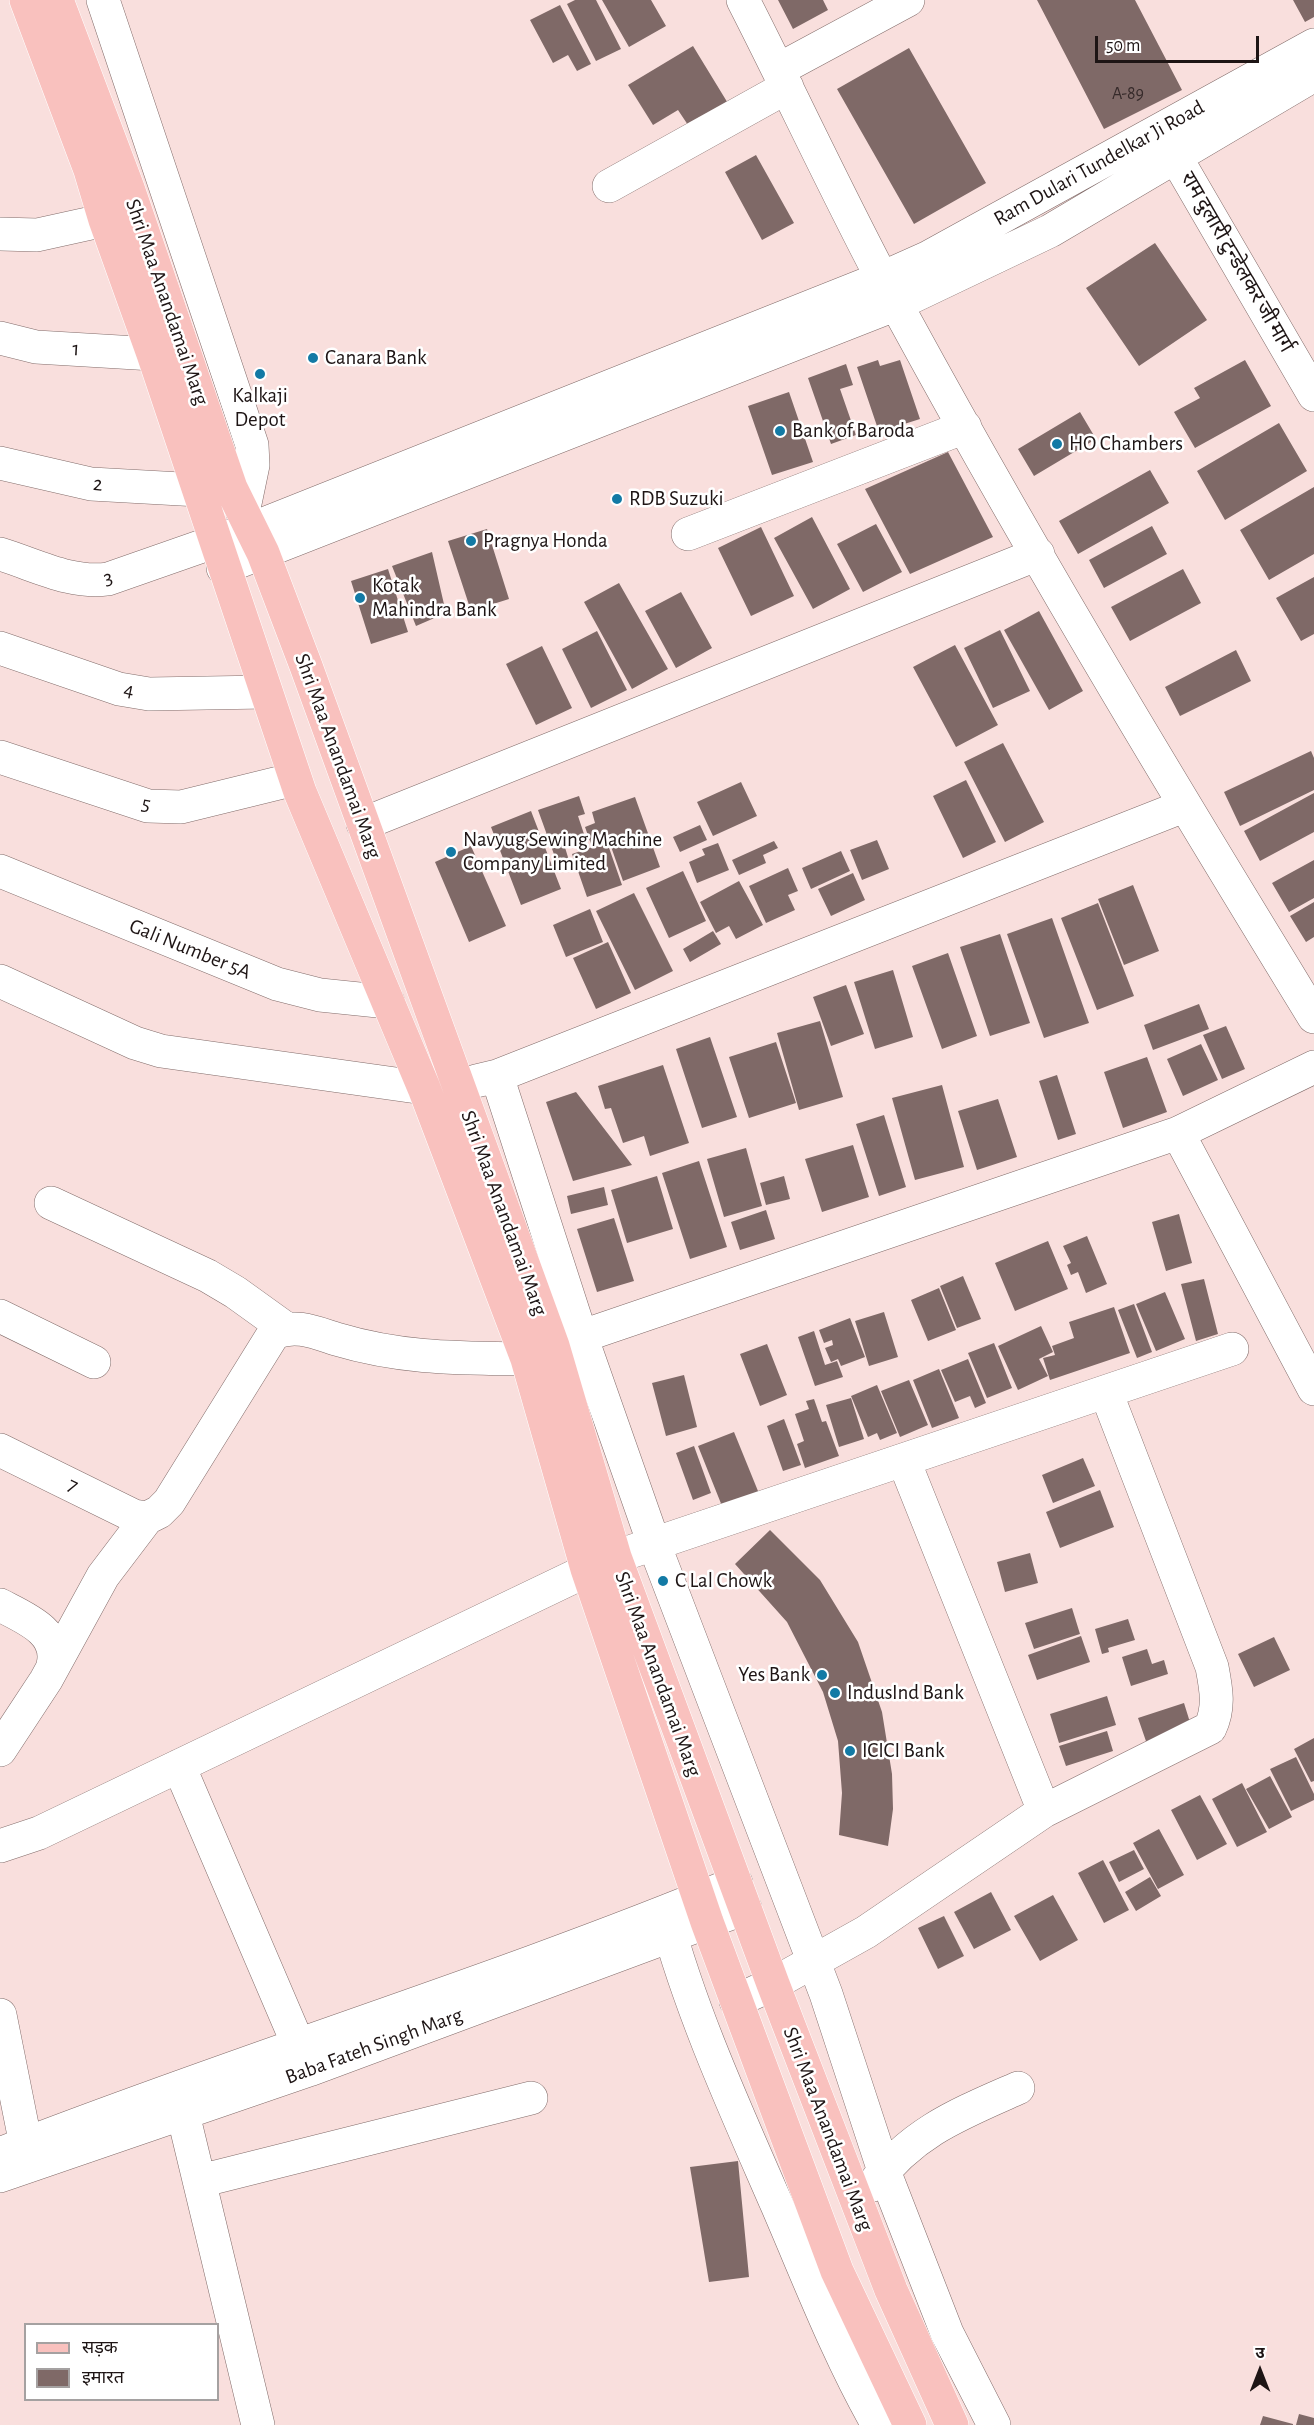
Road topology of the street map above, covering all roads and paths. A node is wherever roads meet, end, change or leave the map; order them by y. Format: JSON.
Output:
{"nodes":[{"id":1,"x":26,"y":0,"type":"edge"},
{"id":2,"x":57,"y":0,"type":"edge"},
{"id":3,"x":103,"y":0,"type":"edge"},
{"id":4,"x":743,"y":0,"type":"edge"},
{"id":5,"x":908,"y":0,"type":"edge"},
{"id":6,"x":1314,"y":45,"type":"edge"},
{"id":7,"x":1314,"y":75,"type":"edge"},
{"id":8,"x":782,"y":79,"type":"junction"},
{"id":9,"x":1167,"y":143,"type":"junction"},
{"id":10,"x":165,"y":179,"type":"junction"},
{"id":11,"x":609,"y":186,"type":"dead end"},
{"id":12,"x":128,"y":188,"type":"junction"},
{"id":13,"x":105,"y":220,"type":"junction"},
{"id":14,"x":0,"y":234,"type":"edge"},
{"id":15,"x":890,"y":291,"type":"junction"},
{"id":16,"x":0,"y":338,"type":"edge"},
{"id":17,"x":153,"y":354,"type":"junction"},
{"id":18,"x":1314,"y":395,"type":"edge"},
{"id":19,"x":965,"y":427,"type":"junction"},
{"id":20,"x":0,"y":463,"type":"edge"},
{"id":21,"x":199,"y":490,"type":"junction"},
{"id":22,"x":252,"y":532,"type":"junction"},
{"id":23,"x":688,"y":534,"type":"dead end"},
{"id":24,"x":0,"y":554,"type":"edge"},
{"id":25,"x":219,"y":554,"type":"junction"},
{"id":26,"x":1038,"y":554,"type":"junction"},
{"id":27,"x":0,"y":648,"type":"edge"},
{"id":28,"x":265,"y":692,"type":"junction"},
{"id":29,"x":0,"y":757,"type":"edge"},
{"id":30,"x":296,"y":779,"type":"junction"},
{"id":31,"x":1184,"y":806,"type":"junction"},
{"id":32,"x":363,"y":824,"type":"junction"},
{"id":33,"x":0,"y":871,"type":"edge"},
{"id":34,"x":0,"y":981,"type":"edge"},
{"id":35,"x":388,"y":1002,"type":"junction"},
{"id":36,"x":1314,"y":1017,"type":"edge"},
{"id":37,"x":1314,"y":1067,"type":"edge"},
{"id":38,"x":497,"y":1076,"type":"junction"},
{"id":39,"x":457,"y":1085,"type":"junction"},
{"id":40,"x":424,"y":1088,"type":"junction"},
{"id":41,"x":1178,"y":1133,"type":"junction"},
{"id":42,"x":51,"y":1203,"type":"dead end"},
{"id":43,"x":0,"y":1316,"type":"edge"},
{"id":44,"x":285,"y":1328,"type":"junction"},
{"id":45,"x":554,"y":1347,"type":"junction"},
{"id":46,"x":1232,"y":1348,"type":"dead end"},
{"id":47,"x":94,"y":1362,"type":"dead end"},
{"id":48,"x":1310,"y":1373,"type":"edge"},
{"id":49,"x":1106,"y":1392,"type":"junction"},
{"id":50,"x":0,"y":1450,"type":"edge"},
{"id":51,"x":904,"y":1461,"type":"junction"},
{"id":52,"x":147,"y":1518,"type":"junction"},
{"id":53,"x":654,"y":1544,"type":"junction"},
{"id":54,"x":601,"y":1563,"type":"junction"},
{"id":55,"x":5,"y":1608,"type":"edge"},
{"id":56,"x":53,"y":1665,"type":"junction"},
{"id":57,"x":0,"y":1750,"type":"edge"},
{"id":58,"x":179,"y":1766,"type":"junction"},
{"id":59,"x":1044,"y":1811,"type":"junction"},
{"id":60,"x":0,"y":1846,"type":"edge"},
{"id":61,"x":741,"y":1895,"type":"junction"},
{"id":62,"x":703,"y":1910,"type":"junction"},
{"id":63,"x":667,"y":1924,"type":"junction"},
{"id":64,"x":813,"y":1960,"type":"junction"},
{"id":65,"x":773,"y":1984,"type":"junction"},
{"id":66,"x":736,"y":2001,"type":"junction"},
{"id":67,"x":0,"y":2015,"type":"edge"},
{"id":68,"x":298,"y":2044,"type":"junction"},
{"id":69,"x":1018,"y":2088,"type":"dead end"},
{"id":70,"x":531,"y":2098,"type":"dead end"},
{"id":71,"x":181,"y":2101,"type":"junction"},
{"id":72,"x":14,"y":2160,"type":"edge"},
{"id":73,"x":884,"y":2171,"type":"junction"},
{"id":74,"x":200,"y":2181,"type":"junction"},
{"id":75,"x":858,"y":2206,"type":"junction"},
{"id":76,"x":258,"y":2425,"type":"edge"},
{"id":77,"x":878,"y":2425,"type":"edge"},
{"id":78,"x":910,"y":2425,"type":"edge"},
{"id":79,"x":952,"y":2425,"type":"edge"},
{"id":80,"x":994,"y":2425,"type":"edge"}],
"edges":[{"from":1,"to":13,"type":"main road","name":"Shri Maa Anandamai Marg"},
{"from":2,"to":12,"type":"main road","name":"Shri Maa Anandamai Marg"},
{"from":3,"to":10,"type":"street"},
{"from":4,"to":8,"type":"street"},
{"from":5,"to":8,"type":"street"},
{"from":6,"to":9,"type":"street","name":"Ram Dulari Tundelkar Ji Road"},
{"from":7,"to":9,"type":"street","name":"Ram Dulari Tundelkar Ji Road"},
{"from":8,"to":11,"type":"street"},
{"from":8,"to":15,"type":"street"},
{"from":9,"to":15,"type":"street","name":"Ram Dulari Tundelkar Ji Road"},
{"from":9,"to":18,"type":"street","name":"राम दुलारी टुन्डेलकर जी मार्ग"},
{"from":10,"to":12,"type":"street"},
{"from":10,"to":22,"type":"street"},
{"from":12,"to":22,"type":"main road","name":"Shri Maa Anandamai Marg"},
{"from":13,"to":14,"type":"street"},
{"from":13,"to":17,"type":"main road","name":"Shri Maa Anandamai Marg"},
{"from":15,"to":19,"type":"street"},
{"from":15,"to":22,"type":"street","name":"Ram Dulari Tundelkar Ji Road"},
{"from":16,"to":17,"type":"street","name":"1"},
{"from":17,"to":21,"type":"main road","name":"Shri Maa Anandamai Marg"},
{"from":19,"to":23,"type":"street"},
{"from":19,"to":26,"type":"street"},
{"from":20,"to":21,"type":"street","name":"2"},
{"from":21,"to":25,"type":"main road","name":"Shri Maa Anandamai Marg"},
{"from":22,"to":25,"type":"street","name":"3"},
{"from":22,"to":32,"type":"main road","name":"Shri Maa Anandamai Marg"},
{"from":24,"to":25,"type":"street","name":"3"},
{"from":25,"to":28,"type":"main road","name":"Shri Maa Anandamai Marg"},
{"from":26,"to":31,"type":"street"},
{"from":26,"to":32,"type":"street"},
{"from":27,"to":28,"type":"street","name":"4"},
{"from":28,"to":30,"type":"main road","name":"Shri Maa Anandamai Marg"},
{"from":29,"to":30,"type":"street","name":"5"},
{"from":30,"to":35,"type":"main road","name":"Shri Maa Anandamai Marg"},
{"from":31,"to":36,"type":"street"},
{"from":31,"to":38,"type":"street"},
{"from":32,"to":39,"type":"main road","name":"Shri Maa Anandamai Marg"},
{"from":33,"to":35,"type":"street","name":"Gali Number 5A"},
{"from":34,"to":40,"type":"street"},
{"from":35,"to":40,"type":"main road","name":"Shri Maa Anandamai Marg"},
{"from":37,"to":41,"type":"street"},
{"from":38,"to":39,"type":"street"},
{"from":38,"to":45,"type":"street"},
{"from":39,"to":45,"type":"main road","name":"Shri Maa Anandamai Marg"},
{"from":40,"to":45,"type":"main road","name":"Shri Maa Anandamai Marg"},
{"from":41,"to":45,"type":"street"},
{"from":41,"to":48,"type":"street"},
{"from":42,"to":44,"type":"street"},
{"from":43,"to":47,"type":"street"},
{"from":44,"to":45,"type":"street"},
{"from":44,"to":52,"type":"street"},
{"from":45,"to":53,"type":"street"},
{"from":45,"to":54,"type":"main road","name":"Shri Maa Anandamai Marg"},
{"from":46,"to":49,"type":"street"},
{"from":49,"to":51,"type":"street"},
{"from":49,"to":59,"type":"street"},
{"from":50,"to":52,"type":"street","name":"7"},
{"from":51,"to":53,"type":"street"},
{"from":51,"to":59,"type":"street"},
{"from":52,"to":56,"type":"street"},
{"from":53,"to":54,"type":"street"},
{"from":53,"to":64,"type":"street"},
{"from":54,"to":58,"type":"street"},
{"from":54,"to":61,"type":"main road","name":"Shri Maa Anandamai Marg"},
{"from":54,"to":62,"type":"main road","name":"Shri Maa Anandamai Marg"},
{"from":55,"to":56,"type":"street"},
{"from":56,"to":57,"type":"street"},
{"from":58,"to":60,"type":"street"},
{"from":58,"to":68,"type":"street"},
{"from":59,"to":64,"type":"street"},
{"from":61,"to":62,"type":"street","name":"Baba Fateh Singh Marg"},
{"from":61,"to":65,"type":"main road","name":"Shri Maa Anandamai Marg"},
{"from":62,"to":63,"type":"street","name":"Baba Fateh Singh Marg"},
{"from":62,"to":66,"type":"main road","name":"Shri Maa Anandamai Marg"},
{"from":63,"to":68,"type":"street","name":"Baba Fateh Singh Marg"},
{"from":63,"to":71,"type":"street","name":"Baba Fateh Singh Marg"},
{"from":63,"to":77,"type":"street"},
{"from":64,"to":65,"type":"street"},
{"from":64,"to":73,"type":"street"},
{"from":65,"to":66,"type":"street"},
{"from":65,"to":75,"type":"main road","name":"Shri Maa Anandamai Marg"},
{"from":66,"to":78,"type":"main road","name":"Shri Maa Anandamai Marg"},
{"from":67,"to":72,"type":"street"},
{"from":68,"to":71,"type":"street","name":"Baba Fateh Singh Marg"},
{"from":69,"to":73,"type":"street"},
{"from":70,"to":74,"type":"street"},
{"from":71,"to":72,"type":"street","name":"Baba Fateh Singh Marg"},
{"from":71,"to":74,"type":"street"},
{"from":73,"to":75,"type":"street"},
{"from":73,"to":80,"type":"street"},
{"from":74,"to":76,"type":"street"},
{"from":75,"to":79,"type":"main road","name":"Shri Maa Anandamai Marg"}]}
